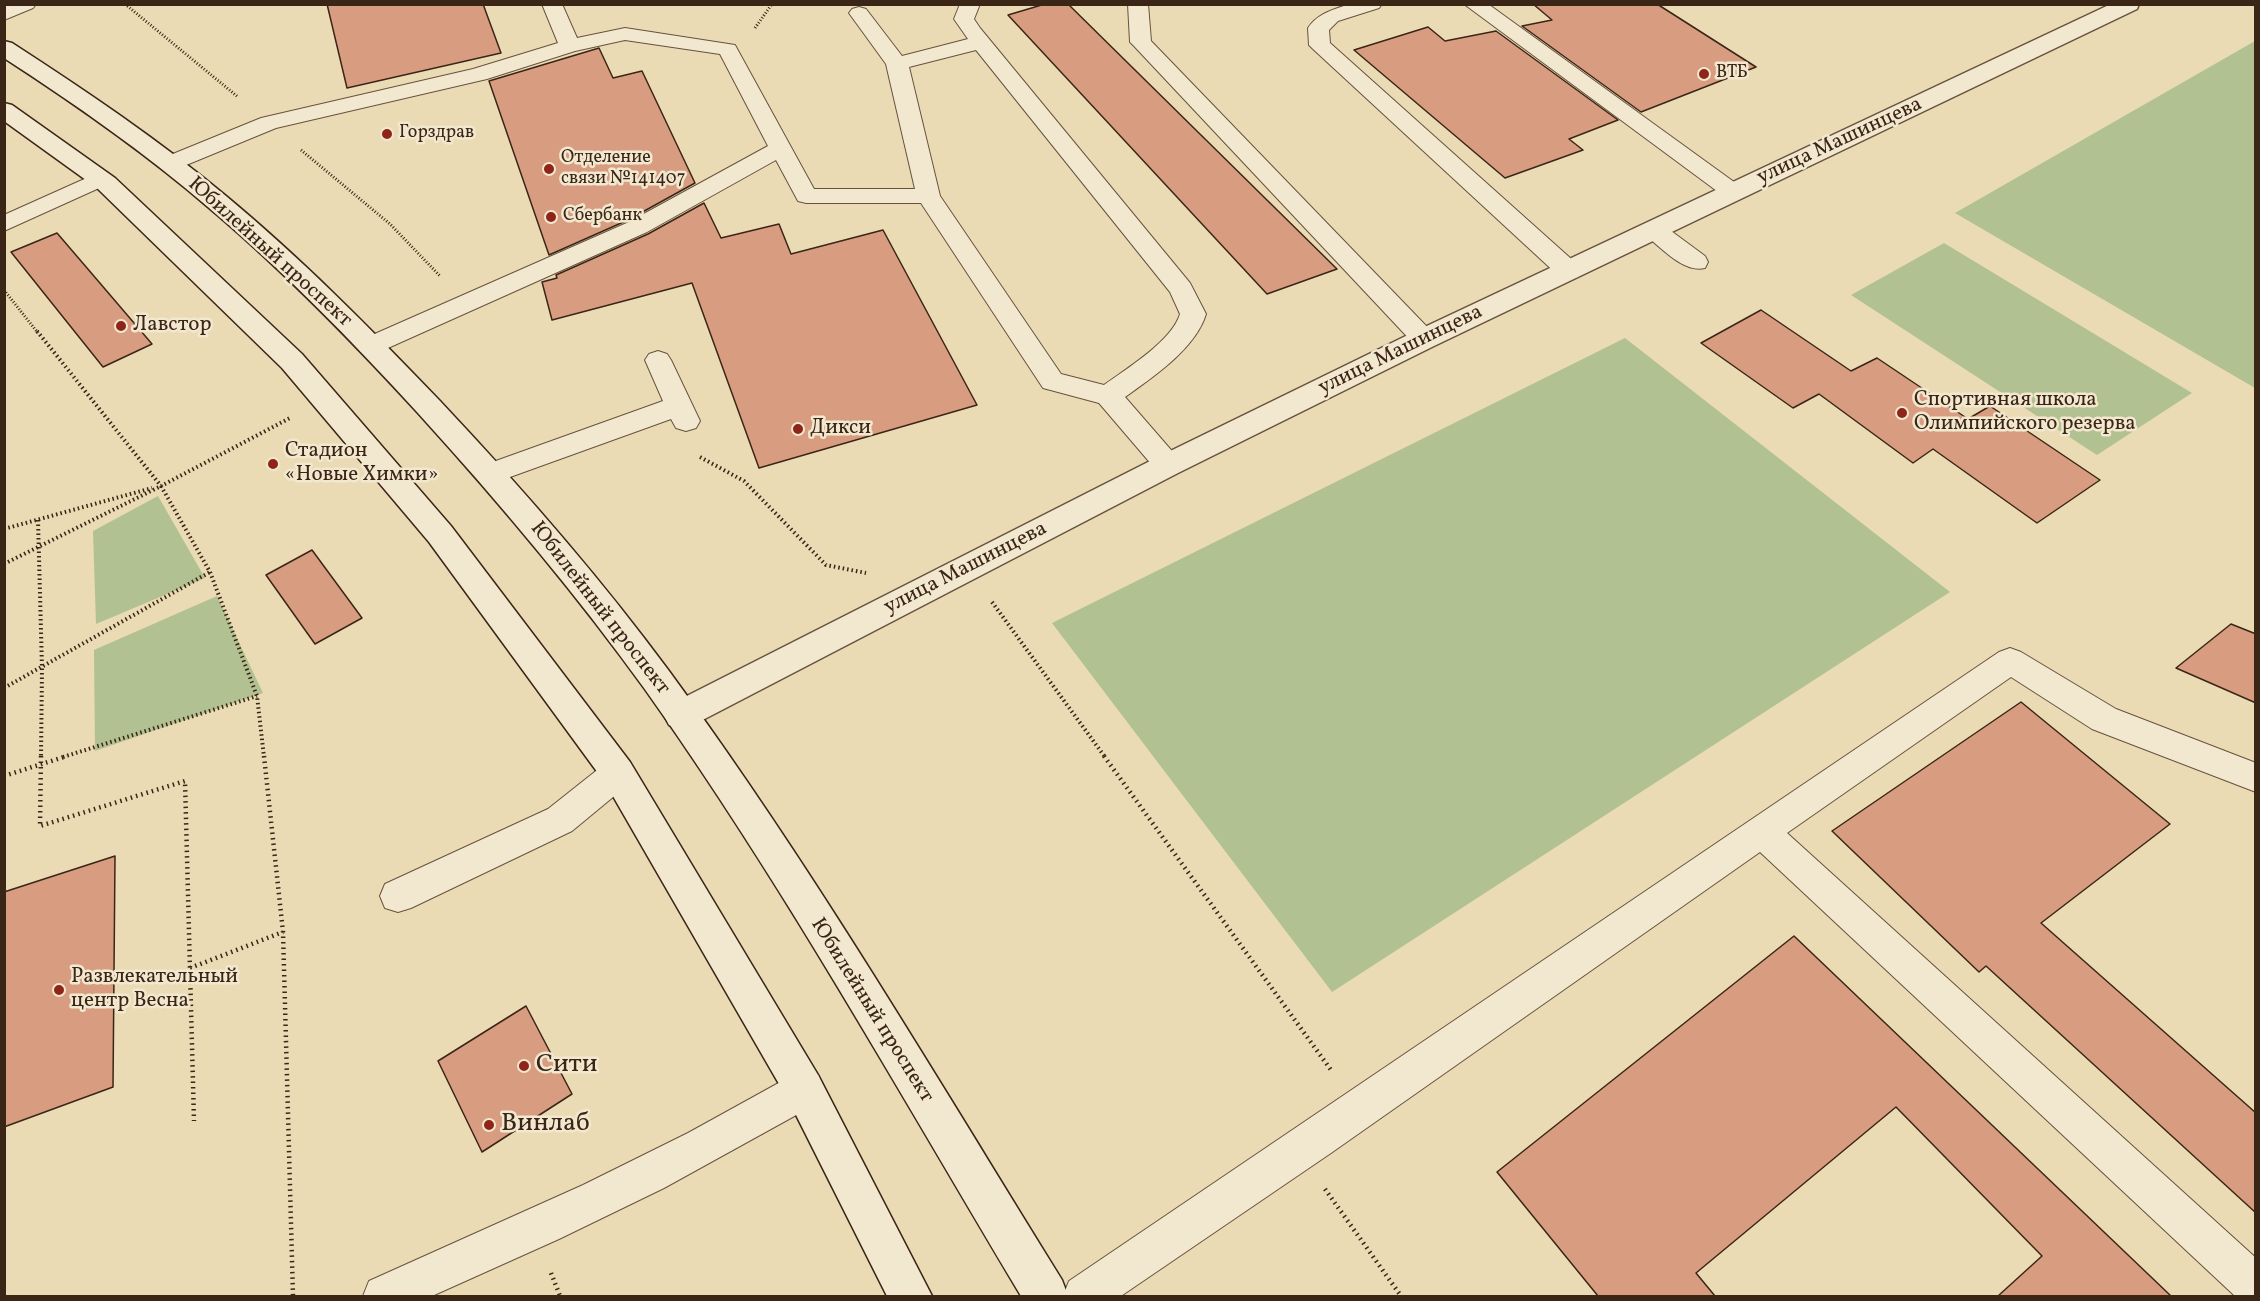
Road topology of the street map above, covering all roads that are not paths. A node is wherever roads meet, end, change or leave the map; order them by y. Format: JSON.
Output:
{"nodes":[{"id":1,"x":26,"y":4,"type":"edge"},
{"id":2,"x":552,"y":4,"type":"edge"},
{"id":3,"x":970,"y":4,"type":"edge"},
{"id":4,"x":1138,"y":4,"type":"edge"},
{"id":5,"x":1372,"y":4,"type":"edge"},
{"id":6,"x":1474,"y":4,"type":"edge"},
{"id":7,"x":2129,"y":4,"type":"edge"},
{"id":8,"x":859,"y":12,"type":"dead end"},
{"id":9,"x":4,"y":14,"type":"edge"},
{"id":10,"x":981,"y":42,"type":"junction"},
{"id":11,"x":570,"y":46,"type":"junction"},
{"id":12,"x":4,"y":48,"type":"edge"},
{"id":13,"x":897,"y":64,"type":"junction"},
{"id":14,"x":4,"y":110,"type":"edge"},
{"id":15,"x":782,"y":148,"type":"junction"},
{"id":16,"x":171,"y":164,"type":"junction"},
{"id":17,"x":100,"y":179,"type":"junction"},
{"id":18,"x":1733,"y":192,"type":"junction"},
{"id":19,"x":928,"y":196,"type":"junction"},
{"id":20,"x":4,"y":224,"type":"edge"},
{"id":21,"x":1654,"y":230,"type":"junction"},
{"id":22,"x":1696,"y":262,"type":"dead end"},
{"id":23,"x":1569,"y":271,"type":"junction"},
{"id":24,"x":1424,"y":339,"type":"junction"},
{"id":25,"x":370,"y":346,"type":"junction"},
{"id":26,"x":658,"y":360,"type":"dead end"},
{"id":27,"x":1108,"y":396,"type":"junction"},
{"id":28,"x":1168,"y":465,"type":"junction"},
{"id":29,"x":489,"y":474,"type":"junction"},
{"id":30,"x":681,"y":715,"type":"junction"},
{"id":31,"x":618,"y":774,"type":"junction"},
{"id":32,"x":2256,"y":778,"type":"edge"},
{"id":33,"x":1761,"y":831,"type":"junction"},
{"id":34,"x":398,"y":896,"type":"dead end"},
{"id":35,"x":804,"y":1089,"type":"junction"},
{"id":36,"x":2256,"y":1287,"type":"edge"},
{"id":37,"x":384,"y":1296,"type":"edge"},
{"id":38,"x":910,"y":1296,"type":"edge"},
{"id":39,"x":1046,"y":1296,"type":"edge"},
{"id":40,"x":1084,"y":1296,"type":"edge"}],
"edges":[{"from":1,"to":9,"type":"lane"},
{"from":2,"to":11,"type":"lane"},
{"from":3,"to":10,"type":"lane"},
{"from":4,"to":24,"type":"lane"},
{"from":5,"to":23,"type":"lane"},
{"from":6,"to":18,"type":"lane"},
{"from":7,"to":18,"type":"main road","name":"улица Машинцева"},
{"from":8,"to":13,"type":"lane"},
{"from":10,"to":13,"type":"lane"},
{"from":10,"to":27,"type":"lane"},
{"from":11,"to":15,"type":"lane"},
{"from":11,"to":16,"type":"lane"},
{"from":12,"to":16,"type":"main road","name":"Юбилейный проспект"},
{"from":13,"to":19,"type":"lane"},
{"from":14,"to":17,"type":"main road"},
{"from":15,"to":19,"type":"lane"},
{"from":15,"to":25,"type":"lane"},
{"from":16,"to":25,"type":"main road","name":"Юбилейный проспект"},
{"from":17,"to":20,"type":"lane"},
{"from":17,"to":31,"type":"main road"},
{"from":18,"to":21,"type":"main road","name":"улица Машинцева"},
{"from":19,"to":27,"type":"lane"},
{"from":21,"to":22,"type":"lane"},
{"from":21,"to":23,"type":"main road","name":"улица Машинцева"},
{"from":23,"to":24,"type":"main road","name":"улица Машинцева"},
{"from":24,"to":28,"type":"main road","name":"улица Машинцева"},
{"from":25,"to":29,"type":"main road","name":"Юбилейный проспект"},
{"from":26,"to":29,"type":"lane"},
{"from":27,"to":28,"type":"lane"},
{"from":28,"to":30,"type":"main road","name":"улица Машинцева"},
{"from":29,"to":30,"type":"main road","name":"Юбилейный проспект"},
{"from":30,"to":39,"type":"main road","name":"Юбилейный проспект"},
{"from":31,"to":34,"type":"lane"},
{"from":31,"to":35,"type":"main road"},
{"from":32,"to":33,"type":"lane"},
{"from":33,"to":36,"type":"lane"},
{"from":33,"to":40,"type":"lane"},
{"from":35,"to":37,"type":"lane"},
{"from":35,"to":38,"type":"main road"}]}
